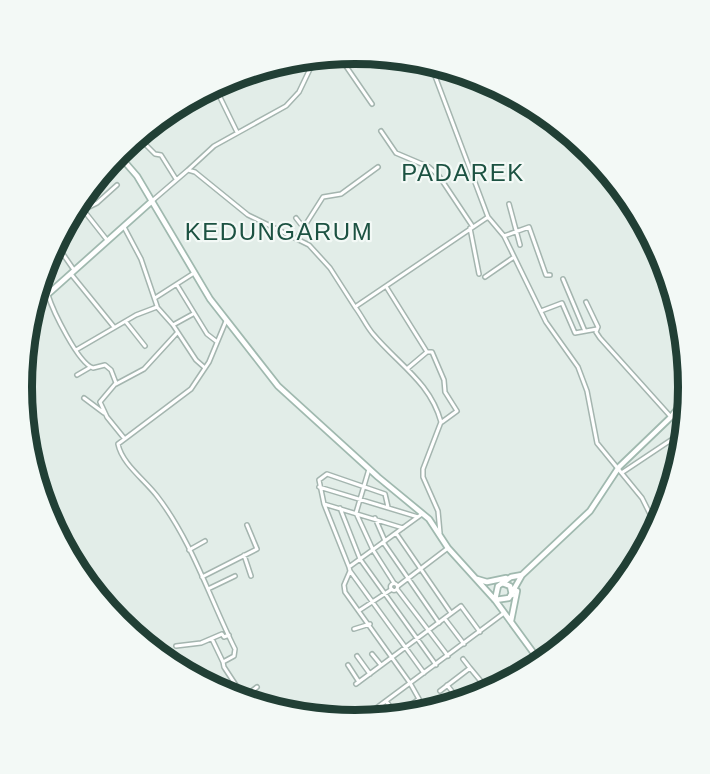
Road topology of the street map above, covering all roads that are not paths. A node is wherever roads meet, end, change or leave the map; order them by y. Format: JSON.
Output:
{"nodes":[{"id":1,"x":344,"y":64,"type":"edge"},
{"id":2,"x":313,"y":66,"type":"edge"},
{"id":3,"x":434,"y":74,"type":"edge"},
{"id":4,"x":218,"y":94,"type":"edge"},
{"id":5,"x":372,"y":104,"type":"dead end"},
{"id":6,"x":381,"y":131,"type":"dead end"},
{"id":7,"x":237,"y":132,"type":"junction"},
{"id":8,"x":144,"y":143,"type":"edge"},
{"id":9,"x":124,"y":161,"type":"edge"},
{"id":10,"x":378,"y":167,"type":"dead end"},
{"id":11,"x":188,"y":170,"type":"junction"},
{"id":12,"x":176,"y":179,"type":"junction"},
{"id":13,"x":117,"y":185,"type":"dead end"},
{"id":14,"x":152,"y":201,"type":"junction"},
{"id":15,"x":509,"y":204,"type":"dead end"},
{"id":16,"x":86,"y":208,"type":"edge"},
{"id":17,"x":84,"y":211,"type":"edge"},
{"id":18,"x":488,"y":217,"type":"junction"},
{"id":19,"x":296,"y":218,"type":"dead end"},
{"id":20,"x":123,"y":226,"type":"junction"},
{"id":21,"x":303,"y":227,"type":"junction"},
{"id":22,"x":472,"y":228,"type":"junction"},
{"id":23,"x":515,"y":231,"type":"junction"},
{"id":24,"x":504,"y":236,"type":"junction"},
{"id":25,"x":297,"y":238,"type":"junction"},
{"id":26,"x":107,"y":240,"type":"junction"},
{"id":27,"x":520,"y":245,"type":"dead end"},
{"id":28,"x":61,"y":252,"type":"edge"},
{"id":29,"x":514,"y":257,"type":"junction"},
{"id":30,"x":73,"y":272,"type":"junction"},
{"id":31,"x":194,"y":273,"type":"junction"},
{"id":32,"x":479,"y":274,"type":"dead end"},
{"id":33,"x":550,"y":275,"type":"dead end"},
{"id":34,"x":485,"y":276,"type":"dead end"},
{"id":35,"x":563,"y":279,"type":"dead end"},
{"id":36,"x":177,"y":285,"type":"junction"},
{"id":37,"x":387,"y":288,"type":"junction"},
{"id":38,"x":48,"y":295,"type":"junction"},
{"id":39,"x":45,"y":298,"type":"edge"},
{"id":40,"x":154,"y":298,"type":"junction"},
{"id":41,"x":586,"y":302,"type":"dead end"},
{"id":42,"x":157,"y":307,"type":"junction"},
{"id":43,"x":355,"y":307,"type":"junction"},
{"id":44,"x":541,"y":311,"type":"junction"},
{"id":45,"x":193,"y":314,"type":"junction"},
{"id":46,"x":126,"y":321,"type":"junction"},
{"id":47,"x":226,"y":321,"type":"junction"},
{"id":48,"x":173,"y":326,"type":"junction"},
{"id":49,"x":114,"y":327,"type":"junction"},
{"id":50,"x":597,"y":328,"type":"junction"},
{"id":51,"x":584,"y":329,"type":"junction"},
{"id":52,"x":177,"y":333,"type":"junction"},
{"id":53,"x":217,"y":342,"type":"junction"},
{"id":54,"x":145,"y":346,"type":"dead end"},
{"id":55,"x":76,"y":350,"type":"junction"},
{"id":56,"x":427,"y":352,"type":"junction"},
{"id":57,"x":89,"y":368,"type":"junction"},
{"id":58,"x":205,"y":368,"type":"junction"},
{"id":59,"x":408,"y":368,"type":"junction"},
{"id":60,"x":77,"y":375,"type":"dead end"},
{"id":61,"x":116,"y":384,"type":"junction"},
{"id":62,"x":84,"y":398,"type":"dead end"},
{"id":63,"x":678,"y":408,"type":"edge"},
{"id":64,"x":105,"y":414,"type":"junction"},
{"id":65,"x":671,"y":417,"type":"junction"},
{"id":66,"x":441,"y":422,"type":"junction"},
{"id":67,"x":124,"y":438,"type":"junction"},
{"id":68,"x":674,"y":438,"type":"edge"},
{"id":69,"x":619,"y":467,"type":"junction"},
{"id":70,"x":369,"y":469,"type":"junction"},
{"id":71,"x":623,"y":472,"type":"junction"},
{"id":72,"x":364,"y":486,"type":"junction"},
{"id":73,"x":319,"y":487,"type":"junction"},
{"id":74,"x":360,"y":499,"type":"junction"},
{"id":75,"x":324,"y":504,"type":"junction"},
{"id":76,"x":388,"y":507,"type":"junction"},
{"id":77,"x":340,"y":508,"type":"junction"},
{"id":78,"x":357,"y":513,"type":"junction"},
{"id":79,"x":423,"y":513,"type":"junction"},
{"id":80,"x":418,"y":517,"type":"junction"},
{"id":81,"x":651,"y":517,"type":"edge"},
{"id":82,"x":375,"y":518,"type":"junction"},
{"id":83,"x":247,"y":525,"type":"dead end"},
{"id":84,"x":403,"y":528,"type":"junction"},
{"id":85,"x":396,"y":533,"type":"junction"},
{"id":86,"x":440,"y":533,"type":"junction"},
{"id":87,"x":205,"y":541,"type":"dead end"},
{"id":88,"x":384,"y":541,"type":"junction"},
{"id":89,"x":448,"y":548,"type":"junction"},
{"id":90,"x":189,"y":550,"type":"junction"},
{"id":91,"x":373,"y":550,"type":"junction"},
{"id":92,"x":244,"y":555,"type":"junction"},
{"id":93,"x":360,"y":559,"type":"junction"},
{"id":94,"x":420,"y":568,"type":"junction"},
{"id":95,"x":350,"y":569,"type":"junction"},
{"id":96,"x":522,"y":575,"type":"junction"},
{"id":97,"x":235,"y":576,"type":"dead end"},
{"id":98,"x":250,"y":576,"type":"dead end"},
{"id":99,"x":202,"y":577,"type":"junction"},
{"id":100,"x":407,"y":577,"type":"junction"},
{"id":101,"x":474,"y":577,"type":"junction"},
{"id":102,"x":511,"y":577,"type":"junction"},
{"id":103,"x":501,"y":584,"type":"junction"},
{"id":104,"x":518,"y":585,"type":"junction"},
{"id":105,"x":396,"y":586,"type":"junction"},
{"id":106,"x":208,"y":589,"type":"junction"},
{"id":107,"x":384,"y":594,"type":"junction"},
{"id":108,"x":512,"y":595,"type":"junction"},
{"id":109,"x":495,"y":600,"type":"junction"},
{"id":110,"x":372,"y":602,"type":"junction"},
{"id":111,"x":360,"y":610,"type":"junction"},
{"id":112,"x":452,"y":613,"type":"junction"},
{"id":113,"x":504,"y":613,"type":"junction"},
{"id":114,"x":445,"y":619,"type":"junction"},
{"id":115,"x":511,"y":622,"type":"junction"},
{"id":116,"x":439,"y":623,"type":"junction"},
{"id":117,"x":370,"y":624,"type":"junction"},
{"id":118,"x":354,"y":629,"type":"dead end"},
{"id":119,"x":429,"y":631,"type":"junction"},
{"id":120,"x":480,"y":632,"type":"junction"},
{"id":121,"x":229,"y":635,"type":"junction"},
{"id":122,"x":212,"y":639,"type":"junction"},
{"id":123,"x":416,"y":639,"type":"junction"},
{"id":124,"x":464,"y":644,"type":"junction"},
{"id":125,"x":176,"y":646,"type":"dead end"},
{"id":126,"x":404,"y":648,"type":"junction"},
{"id":127,"x":372,"y":654,"type":"dead end"},
{"id":128,"x":357,"y":656,"type":"dead end"},
{"id":129,"x":393,"y":656,"type":"junction"},
{"id":130,"x":448,"y":656,"type":"junction"},
{"id":131,"x":536,"y":656,"type":"edge"},
{"id":132,"x":463,"y":659,"type":"dead end"},
{"id":133,"x":223,"y":662,"type":"junction"},
{"id":134,"x":348,"y":665,"type":"dead end"},
{"id":135,"x":381,"y":665,"type":"junction"},
{"id":136,"x":436,"y":665,"type":"junction"},
{"id":137,"x":470,"y":668,"type":"junction"},
{"id":138,"x":424,"y":673,"type":"junction"},
{"id":139,"x":370,"y":674,"type":"junction"},
{"id":140,"x":410,"y":683,"type":"junction"},
{"id":141,"x":483,"y":684,"type":"edge"},
{"id":142,"x":447,"y":685,"type":"junction"},
{"id":143,"x":257,"y":687,"type":"dead end"},
{"id":144,"x":237,"y":688,"type":"edge"},
{"id":145,"x":440,"y":691,"type":"dead end"},
{"id":146,"x":250,"y":693,"type":"edge"},
{"id":147,"x":454,"y":694,"type":"edge"},
{"id":148,"x":386,"y":701,"type":"junction"},
{"id":149,"x":410,"y":706,"type":"edge"},
{"id":150,"x":392,"y":709,"type":"edge"},
{"id":151,"x":374,"y":710,"type":"edge"}],
"edges":[{"from":1,"to":5,"type":"street"},
{"from":2,"to":7,"type":"street"},
{"from":3,"to":18,"type":"street"},
{"from":4,"to":7,"type":"street"},
{"from":6,"to":22,"type":"street"},
{"from":7,"to":11,"type":"street"},
{"from":8,"to":12,"type":"street"},
{"from":9,"to":14,"type":"main road"},
{"from":10,"to":21,"type":"street"},
{"from":11,"to":12,"type":"street"},
{"from":11,"to":25,"type":"street"},
{"from":12,"to":14,"type":"street"},
{"from":13,"to":16,"type":"street"},
{"from":14,"to":20,"type":"main road"},
{"from":14,"to":31,"type":"main road"},
{"from":15,"to":23,"type":"street"},
{"from":17,"to":26,"type":"street"},
{"from":18,"to":22,"type":"street"},
{"from":18,"to":24,"type":"street"},
{"from":19,"to":21,"type":"street"},
{"from":20,"to":26,"type":"main road"},
{"from":20,"to":40,"type":"street"},
{"from":21,"to":25,"type":"street"},
{"from":22,"to":32,"type":"street"},
{"from":22,"to":37,"type":"street"},
{"from":23,"to":24,"type":"street"},
{"from":23,"to":27,"type":"street"},
{"from":23,"to":33,"type":"street"},
{"from":24,"to":29,"type":"street"},
{"from":25,"to":43,"type":"street"},
{"from":26,"to":30,"type":"main road"},
{"from":28,"to":30,"type":"street"},
{"from":29,"to":34,"type":"street"},
{"from":29,"to":44,"type":"street"},
{"from":30,"to":38,"type":"main road"},
{"from":30,"to":49,"type":"street"},
{"from":31,"to":36,"type":"street"},
{"from":31,"to":47,"type":"main road"},
{"from":35,"to":51,"type":"street"},
{"from":36,"to":40,"type":"street"},
{"from":36,"to":45,"type":"street"},
{"from":37,"to":43,"type":"street"},
{"from":37,"to":56,"type":"street"},
{"from":38,"to":39,"type":"main road"},
{"from":38,"to":55,"type":"street"},
{"from":40,"to":42,"type":"street"},
{"from":41,"to":50,"type":"street"},
{"from":42,"to":46,"type":"street"},
{"from":42,"to":48,"type":"street"},
{"from":43,"to":59,"type":"street"},
{"from":44,"to":51,"type":"street"},
{"from":44,"to":69,"type":"street"},
{"from":45,"to":48,"type":"street"},
{"from":45,"to":53,"type":"street"},
{"from":46,"to":49,"type":"street"},
{"from":46,"to":54,"type":"street"},
{"from":47,"to":53,"type":"street"},
{"from":47,"to":70,"type":"main road"},
{"from":48,"to":52,"type":"street"},
{"from":49,"to":55,"type":"street"},
{"from":50,"to":51,"type":"street"},
{"from":50,"to":65,"type":"street"},
{"from":52,"to":58,"type":"street"},
{"from":52,"to":61,"type":"street"},
{"from":53,"to":58,"type":"street"},
{"from":55,"to":57,"type":"street"},
{"from":56,"to":59,"type":"street"},
{"from":56,"to":66,"type":"street"},
{"from":57,"to":60,"type":"street"},
{"from":57,"to":61,"type":"street"},
{"from":58,"to":67,"type":"street"},
{"from":59,"to":66,"type":"street"},
{"from":61,"to":64,"type":"street"},
{"from":62,"to":64,"type":"street"},
{"from":63,"to":65,"type":"main road"},
{"from":64,"to":67,"type":"street"},
{"from":65,"to":69,"type":"main road"},
{"from":66,"to":86,"type":"street"},
{"from":67,"to":90,"type":"street"},
{"from":68,"to":71,"type":"street"},
{"from":69,"to":71,"type":"street"},
{"from":69,"to":96,"type":"main road"},
{"from":70,"to":72,"type":"street"},
{"from":70,"to":79,"type":"main road"},
{"from":71,"to":81,"type":"street"},
{"from":72,"to":73,"type":"street"},
{"from":72,"to":74,"type":"street"},
{"from":72,"to":76,"type":"street"},
{"from":73,"to":74,"type":"street"},
{"from":73,"to":75,"type":"street"},
{"from":74,"to":76,"type":"street"},
{"from":74,"to":78,"type":"street"},
{"from":75,"to":77,"type":"street"},
{"from":75,"to":95,"type":"street"},
{"from":76,"to":80,"type":"street"},
{"from":77,"to":78,"type":"street"},
{"from":77,"to":93,"type":"street"},
{"from":78,"to":82,"type":"street"},
{"from":78,"to":91,"type":"street"},
{"from":79,"to":80,"type":"street"},
{"from":79,"to":86,"type":"main road"},
{"from":80,"to":84,"type":"street"},
{"from":82,"to":84,"type":"street"},
{"from":82,"to":88,"type":"street"},
{"from":83,"to":92,"type":"street"},
{"from":84,"to":85,"type":"street"},
{"from":85,"to":88,"type":"street"},
{"from":85,"to":94,"type":"street"},
{"from":86,"to":89,"type":"main road"},
{"from":87,"to":90,"type":"street"},
{"from":88,"to":91,"type":"street"},
{"from":88,"to":100,"type":"street"},
{"from":89,"to":94,"type":"street"},
{"from":89,"to":101,"type":"main road"},
{"from":90,"to":99,"type":"street"},
{"from":91,"to":93,"type":"street"},
{"from":91,"to":105,"type":"street"},
{"from":92,"to":98,"type":"street"},
{"from":92,"to":99,"type":"street"},
{"from":93,"to":95,"type":"street"},
{"from":93,"to":107,"type":"street"},
{"from":94,"to":100,"type":"street"},
{"from":94,"to":112,"type":"street"},
{"from":95,"to":110,"type":"street"},
{"from":95,"to":111,"type":"street"},
{"from":96,"to":102,"type":"main road"},
{"from":96,"to":104,"type":"main road"},
{"from":97,"to":106,"type":"street"},
{"from":99,"to":106,"type":"street"},
{"from":100,"to":105,"type":"street"},
{"from":100,"to":116,"type":"street"},
{"from":101,"to":102,"type":"main road"},
{"from":101,"to":109,"type":"main road"},
{"from":102,"to":103,"type":"main road"},
{"from":103,"to":108,"type":"main road"},
{"from":103,"to":109,"type":"main road"},
{"from":104,"to":108,"type":"main road"},
{"from":104,"to":115,"type":"main road"},
{"from":105,"to":107,"type":"street"},
{"from":105,"to":119,"type":"street"},
{"from":106,"to":121,"type":"street"},
{"from":107,"to":110,"type":"street"},
{"from":107,"to":123,"type":"street"},
{"from":108,"to":109,"type":"main road"},
{"from":109,"to":113,"type":"main road"},
{"from":110,"to":111,"type":"street"},
{"from":110,"to":126,"type":"street"},
{"from":111,"to":117,"type":"street"},
{"from":112,"to":114,"type":"street"},
{"from":112,"to":120,"type":"street"},
{"from":113,"to":115,"type":"main road"},
{"from":113,"to":120,"type":"street"},
{"from":114,"to":116,"type":"street"},
{"from":114,"to":124,"type":"street"},
{"from":115,"to":131,"type":"main road"},
{"from":116,"to":119,"type":"street"},
{"from":117,"to":118,"type":"street"},
{"from":117,"to":129,"type":"street"},
{"from":119,"to":123,"type":"street"},
{"from":119,"to":130,"type":"street"},
{"from":120,"to":124,"type":"street"},
{"from":121,"to":122,"type":"street"},
{"from":121,"to":133,"type":"street"},
{"from":122,"to":125,"type":"street"},
{"from":122,"to":133,"type":"street"},
{"from":123,"to":126,"type":"street"},
{"from":123,"to":136,"type":"street"},
{"from":124,"to":130,"type":"street"},
{"from":126,"to":129,"type":"street"},
{"from":126,"to":138,"type":"street"},
{"from":127,"to":135,"type":"street"},
{"from":128,"to":139,"type":"street"},
{"from":129,"to":135,"type":"street"},
{"from":129,"to":140,"type":"street"},
{"from":130,"to":136,"type":"street"},
{"from":132,"to":137,"type":"street"},
{"from":133,"to":144,"type":"street"},
{"from":134,"to":139,"type":"street"},
{"from":135,"to":139,"type":"street"},
{"from":136,"to":138,"type":"street"},
{"from":137,"to":141,"type":"street"},
{"from":137,"to":142,"type":"street"},
{"from":138,"to":140,"type":"street"},
{"from":140,"to":148,"type":"street"},
{"from":140,"to":149,"type":"street"},
{"from":142,"to":145,"type":"street"},
{"from":142,"to":147,"type":"street"},
{"from":143,"to":146,"type":"street"},
{"from":148,"to":150,"type":"street"},
{"from":148,"to":151,"type":"street"}]}
